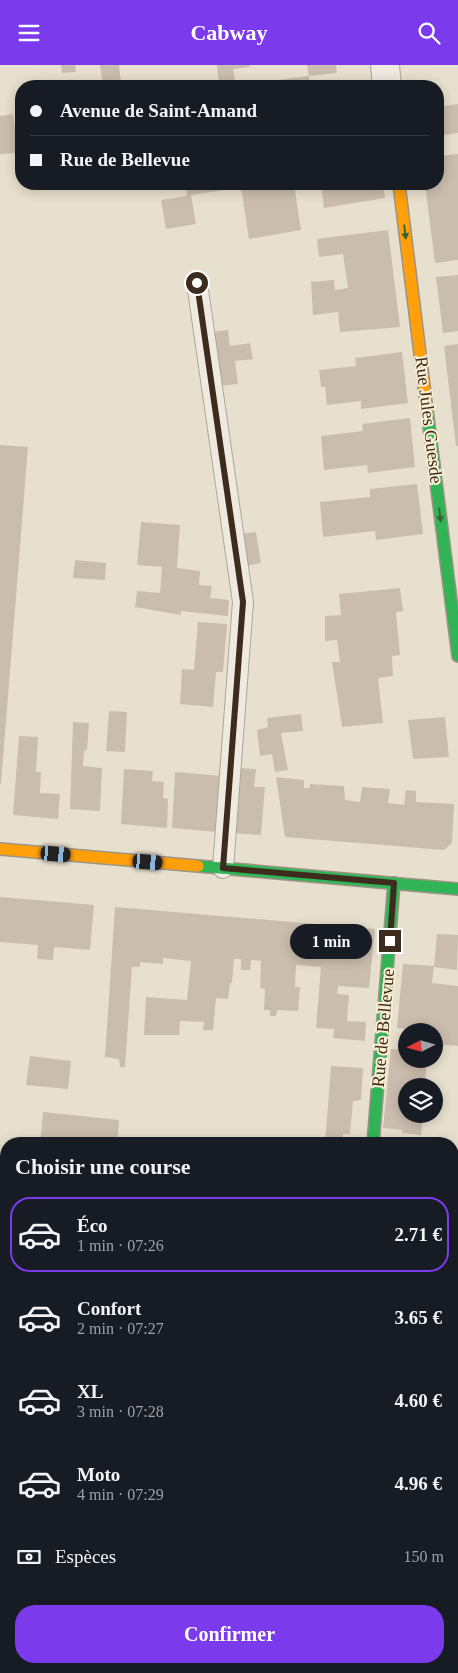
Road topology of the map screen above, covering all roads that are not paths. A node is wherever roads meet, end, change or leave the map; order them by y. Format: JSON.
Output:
{"nodes":[{"id":1,"x":385,"y":65,"type":"edge"},
{"id":2,"x":386,"y":80,"type":"edge"},
{"id":3,"x":400,"y":190,"type":"edge"},
{"id":4,"x":197,"y":283,"type":"dead end"},
{"id":5,"x":458,"y":656,"type":"edge"},
{"id":6,"x":0,"y":849,"type":"edge"},
{"id":7,"x":223,"y":868,"type":"junction"},
{"id":8,"x":394,"y":883,"type":"junction"},
{"id":9,"x":458,"y":889,"type":"edge"},
{"id":10,"x":375,"y":1137,"type":"edge"}],
"edges":[{"from":1,"to":2,"type":"street"},
{"from":3,"to":5,"type":"street","name":"Rue Jules Guesde","one_way":true},
{"from":4,"to":7,"type":"lane"},
{"from":6,"to":7,"type":"street"},
{"from":7,"to":8,"type":"street"},
{"from":8,"to":9,"type":"street"},
{"from":8,"to":10,"type":"street","name":"Rue de Bellevue"}]}
